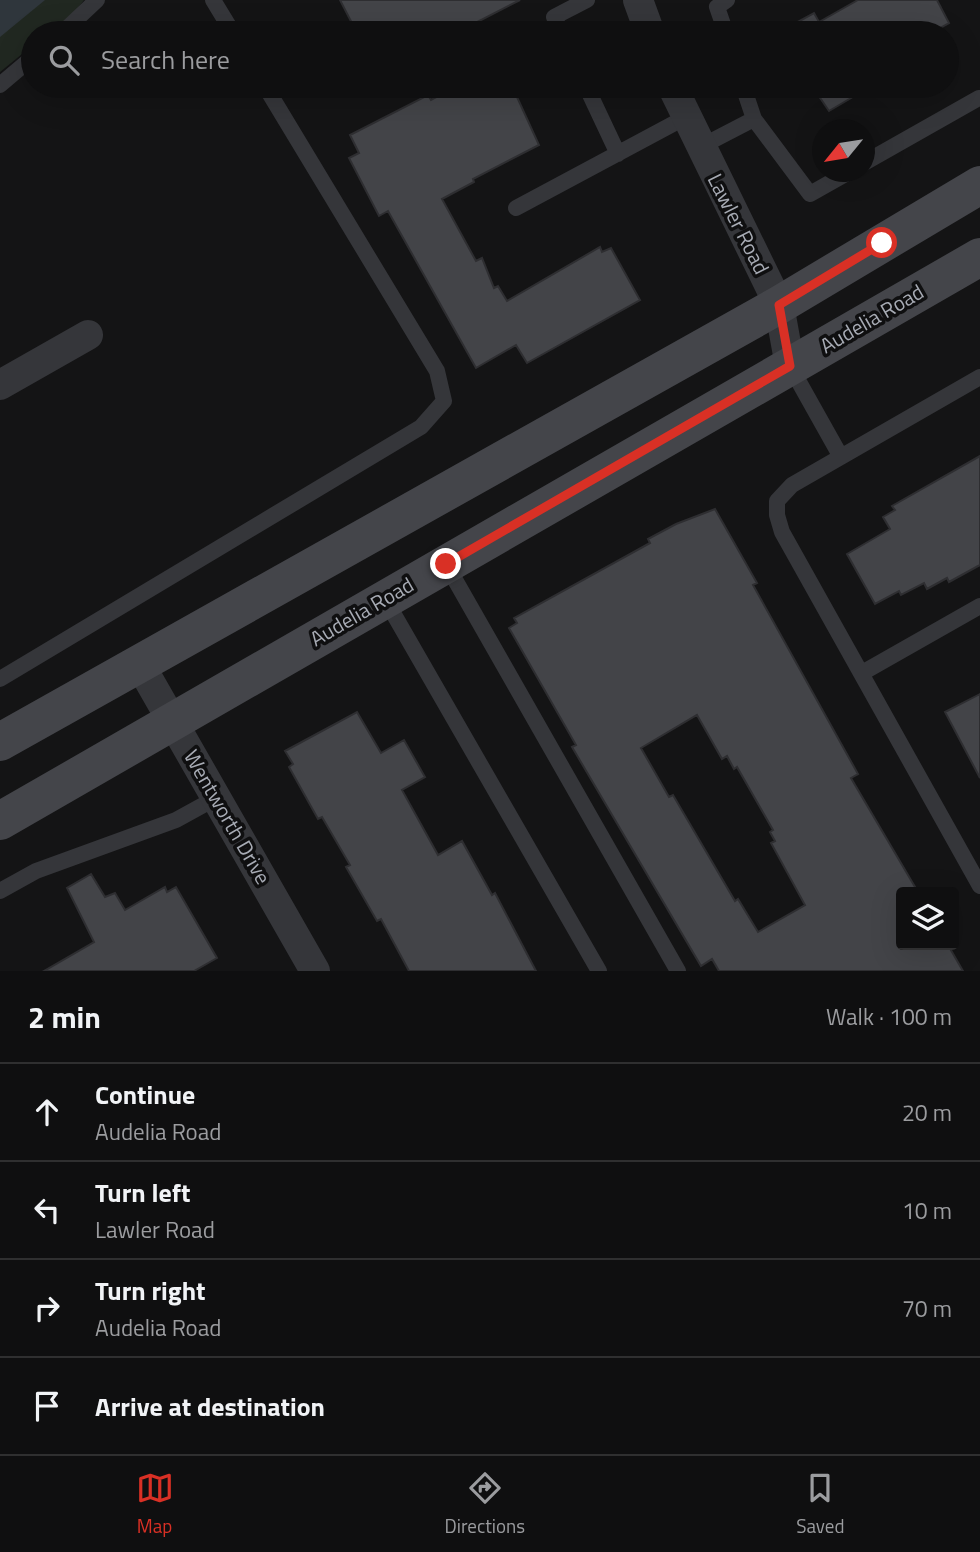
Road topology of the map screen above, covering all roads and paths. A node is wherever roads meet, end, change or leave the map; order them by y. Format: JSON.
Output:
{"nodes":[{"id":1,"x":97,"y":0,"type":"edge"},
{"id":2,"x":214,"y":0,"type":"edge"},
{"id":3,"x":587,"y":0,"type":"edge"},
{"id":4,"x":638,"y":0,"type":"edge"},
{"id":5,"x":727,"y":0,"type":"edge"},
{"id":6,"x":75,"y":21,"type":"edge"},
{"id":7,"x":226,"y":21,"type":"edge"},
{"id":8,"x":556,"y":21,"type":"edge"},
{"id":9,"x":646,"y":21,"type":"edge"},
{"id":10,"x":722,"y":21,"type":"edge"},
{"id":11,"x":21,"y":67,"type":"edge"},
{"id":12,"x":0,"y":85,"type":"edge"},
{"id":13,"x":272,"y":98,"type":"edge"},
{"id":14,"x":592,"y":98,"type":"edge"},
{"id":15,"x":677,"y":98,"type":"edge"},
{"id":16,"x":747,"y":98,"type":"edge"},
{"id":17,"x":979,"y":98,"type":"edge"},
{"id":18,"x":686,"y":117,"type":"junction"},
{"id":19,"x":754,"y":119,"type":"junction"},
{"id":20,"x":700,"y":146,"type":"junction"},
{"id":21,"x":618,"y":154,"type":"junction"},
{"id":22,"x":875,"y":157,"type":"edge"},
{"id":23,"x":831,"y":182,"type":"edge"},
{"id":24,"x":980,"y":185,"type":"edge"},
{"id":25,"x":516,"y":208,"type":"dead end"},
{"id":26,"x":980,"y":257,"type":"edge"},
{"id":27,"x":779,"y":305,"type":"junction"},
{"id":28,"x":88,"y":335,"type":"dead end"},
{"id":29,"x":790,"y":366,"type":"junction"},
{"id":30,"x":980,"y":377,"type":"edge"},
{"id":31,"x":0,"y":385,"type":"edge"},
{"id":32,"x":841,"y":457,"type":"junction"},
{"id":33,"x":446,"y":564,"type":"junction"},
{"id":34,"x":386,"y":599,"type":"junction"},
{"id":35,"x":980,"y":606,"type":"edge"},
{"id":36,"x":139,"y":663,"type":"junction"},
{"id":37,"x":862,"y":673,"type":"junction"},
{"id":38,"x":0,"y":679,"type":"edge"},
{"id":39,"x":172,"y":722,"type":"junction"},
{"id":40,"x":0,"y":742,"type":"edge"},
{"id":41,"x":216,"y":798,"type":"junction"},
{"id":42,"x":0,"y":821,"type":"edge"},
{"id":43,"x":980,"y":886,"type":"edge"},
{"id":44,"x":0,"y":891,"type":"edge"},
{"id":45,"x":315,"y":971,"type":"edge"},
{"id":46,"x":599,"y":971,"type":"edge"},
{"id":47,"x":678,"y":971,"type":"edge"}],
"edges":[{"from":1,"to":6,"type":"lane"},
{"from":2,"to":7,"type":"lane"},
{"from":3,"to":8,"type":"lane"},
{"from":4,"to":9,"type":"street"},
{"from":5,"to":10,"type":"lane"},
{"from":11,"to":12,"type":"lane"},
{"from":13,"to":38,"type":"lane"},
{"from":14,"to":21,"type":"lane"},
{"from":15,"to":18,"type":"street","name":"Lawler Road"},
{"from":16,"to":19,"type":"lane"},
{"from":17,"to":22,"type":"lane"},
{"from":18,"to":20,"type":"street","name":"Lawler Road"},
{"from":18,"to":21,"type":"lane"},
{"from":19,"to":20,"type":"lane"},
{"from":19,"to":23,"type":"lane"},
{"from":20,"to":27,"type":"street","name":"Lawler Road"},
{"from":21,"to":25,"type":"lane"},
{"from":24,"to":27,"type":"main road"},
{"from":26,"to":29,"type":"main road","name":"Audelia Road"},
{"from":27,"to":29,"type":"street","name":"Lawler Road"},
{"from":27,"to":36,"type":"main road"},
{"from":28,"to":31,"type":"street"},
{"from":29,"to":32,"type":"lane"},
{"from":29,"to":33,"type":"main road","name":"Audelia Road"},
{"from":30,"to":32,"type":"lane"},
{"from":32,"to":37,"type":"lane"},
{"from":33,"to":34,"type":"main road","name":"Audelia Road"},
{"from":33,"to":47,"type":"lane"},
{"from":34,"to":39,"type":"main road","name":"Audelia Road"},
{"from":34,"to":46,"type":"lane"},
{"from":35,"to":37,"type":"lane"},
{"from":36,"to":39,"type":"street","name":"Wentworth Drive"},
{"from":36,"to":40,"type":"main road"},
{"from":37,"to":43,"type":"lane"},
{"from":39,"to":41,"type":"street","name":"Wentworth Drive"},
{"from":39,"to":42,"type":"main road","name":"Audelia Road"},
{"from":41,"to":44,"type":"lane"},
{"from":41,"to":45,"type":"street","name":"Wentworth Drive"}]}
